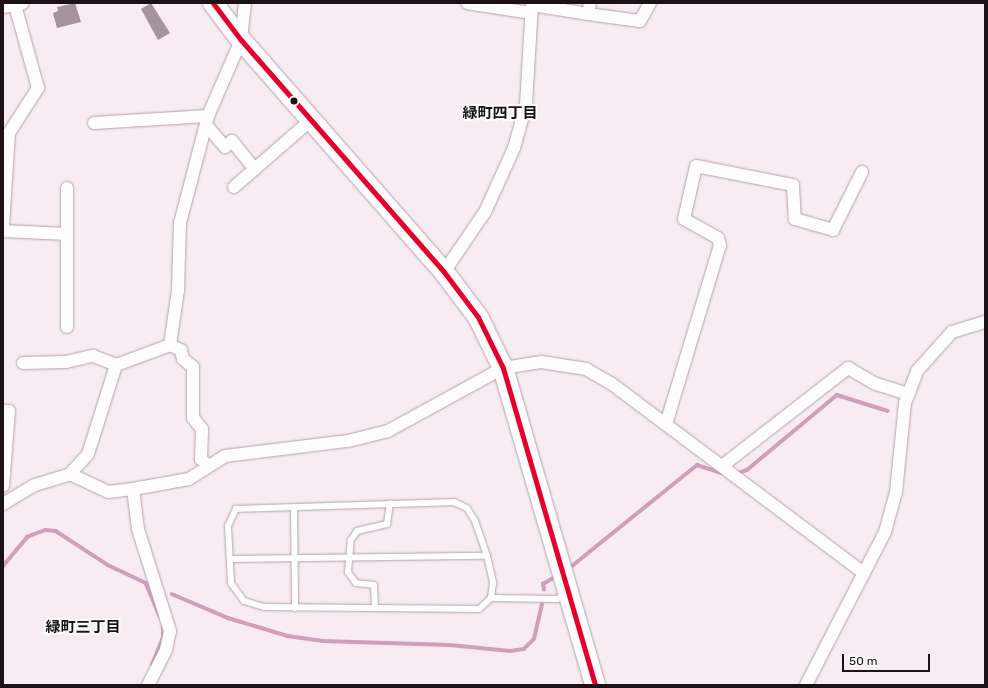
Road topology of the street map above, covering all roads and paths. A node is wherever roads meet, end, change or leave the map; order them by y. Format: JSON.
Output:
{"nodes":[{"id":1,"x":213,"y":3,"type":"edge"},
{"id":2,"x":246,"y":3,"type":"edge"},
{"id":3,"x":467,"y":3,"type":"edge"},
{"id":4,"x":650,"y":3,"type":"edge"},
{"id":5,"x":10,"y":5,"type":"edge"},
{"id":6,"x":532,"y":7,"type":"edge"},
{"id":7,"x":589,"y":8,"type":"edge"},
{"id":8,"x":241,"y":40,"type":"junction"},
{"id":9,"x":207,"y":120,"type":"junction"},
{"id":10,"x":311,"y":120,"type":"junction"},
{"id":11,"x":94,"y":123,"type":"dead end"},
{"id":12,"x":255,"y":169,"type":"junction"},
{"id":13,"x":862,"y":172,"type":"dead end"},
{"id":14,"x":234,"y":187,"type":"dead end"},
{"id":15,"x":67,"y":188,"type":"dead end"},
{"id":16,"x":3,"y":225,"type":"edge"},
{"id":17,"x":3,"y":231,"type":"edge"},
{"id":18,"x":67,"y":234,"type":"junction"},
{"id":19,"x":444,"y":272,"type":"junction"},
{"id":20,"x":985,"y":322,"type":"edge"},
{"id":21,"x":67,"y":327,"type":"dead end"},
{"id":22,"x":170,"y":344,"type":"junction"},
{"id":23,"x":23,"y":363,"type":"dead end"},
{"id":24,"x":116,"y":365,"type":"junction"},
{"id":25,"x":503,"y":368,"type":"junction"},
{"id":26,"x":909,"y":394,"type":"junction"},
{"id":27,"x":3,"y":411,"type":"edge"},
{"id":28,"x":666,"y":424,"type":"junction"},
{"id":29,"x":209,"y":466,"type":"junction"},
{"id":30,"x":722,"y":466,"type":"junction"},
{"id":31,"x":70,"y":474,"type":"junction"},
{"id":32,"x":3,"y":486,"type":"edge"},
{"id":33,"x":133,"y":489,"type":"junction"},
{"id":34,"x":390,"y":503,"type":"junction"},
{"id":35,"x":3,"y":504,"type":"edge"},
{"id":36,"x":294,"y":507,"type":"junction"},
{"id":37,"x":487,"y":556,"type":"junction"},
{"id":38,"x":349,"y":558,"type":"junction"},
{"id":39,"x":230,"y":559,"type":"junction"},
{"id":40,"x":294,"y":559,"type":"junction"},
{"id":41,"x":864,"y":573,"type":"junction"},
{"id":42,"x":570,"y":594,"type":"junction"},
{"id":43,"x":491,"y":598,"type":"junction"},
{"id":44,"x":375,"y":606,"type":"junction"},
{"id":45,"x":295,"y":608,"type":"junction"},
{"id":46,"x":148,"y":685,"type":"edge"},
{"id":47,"x":595,"y":685,"type":"edge"},
{"id":48,"x":806,"y":685,"type":"edge"}],
"edges":[{"from":1,"to":8,"type":"highway"},
{"from":2,"to":8,"type":"street"},
{"from":3,"to":6,"type":"street"},
{"from":4,"to":7,"type":"street"},
{"from":5,"to":16,"type":"street"},
{"from":6,"to":7,"type":"street"},
{"from":6,"to":19,"type":"street"},
{"from":8,"to":9,"type":"street"},
{"from":8,"to":10,"type":"highway"},
{"from":9,"to":11,"type":"street"},
{"from":9,"to":12,"type":"street"},
{"from":9,"to":22,"type":"street"},
{"from":10,"to":12,"type":"street"},
{"from":10,"to":19,"type":"highway"},
{"from":12,"to":14,"type":"street"},
{"from":13,"to":28,"type":"street"},
{"from":15,"to":18,"type":"street"},
{"from":17,"to":18,"type":"street"},
{"from":18,"to":21,"type":"street"},
{"from":19,"to":25,"type":"highway"},
{"from":20,"to":26,"type":"street"},
{"from":22,"to":24,"type":"street"},
{"from":22,"to":29,"type":"street"},
{"from":23,"to":24,"type":"street"},
{"from":24,"to":31,"type":"street"},
{"from":25,"to":28,"type":"street"},
{"from":25,"to":29,"type":"street"},
{"from":25,"to":42,"type":"highway"},
{"from":26,"to":30,"type":"street"},
{"from":26,"to":41,"type":"street"},
{"from":27,"to":32,"type":"street"},
{"from":28,"to":30,"type":"street"},
{"from":29,"to":33,"type":"street"},
{"from":30,"to":41,"type":"street"},
{"from":31,"to":33,"type":"street"},
{"from":31,"to":35,"type":"street"},
{"from":33,"to":46,"type":"street"},
{"from":34,"to":36,"type":"lane"},
{"from":34,"to":37,"type":"lane"},
{"from":34,"to":38,"type":"lane"},
{"from":36,"to":39,"type":"lane"},
{"from":36,"to":40,"type":"lane"},
{"from":37,"to":38,"type":"lane"},
{"from":37,"to":43,"type":"lane"},
{"from":38,"to":40,"type":"lane"},
{"from":38,"to":44,"type":"lane"},
{"from":39,"to":40,"type":"lane"},
{"from":39,"to":45,"type":"lane"},
{"from":40,"to":45,"type":"lane"},
{"from":41,"to":48,"type":"street"},
{"from":42,"to":43,"type":"lane"},
{"from":42,"to":47,"type":"highway"},
{"from":43,"to":44,"type":"lane"},
{"from":44,"to":45,"type":"lane"}]}
